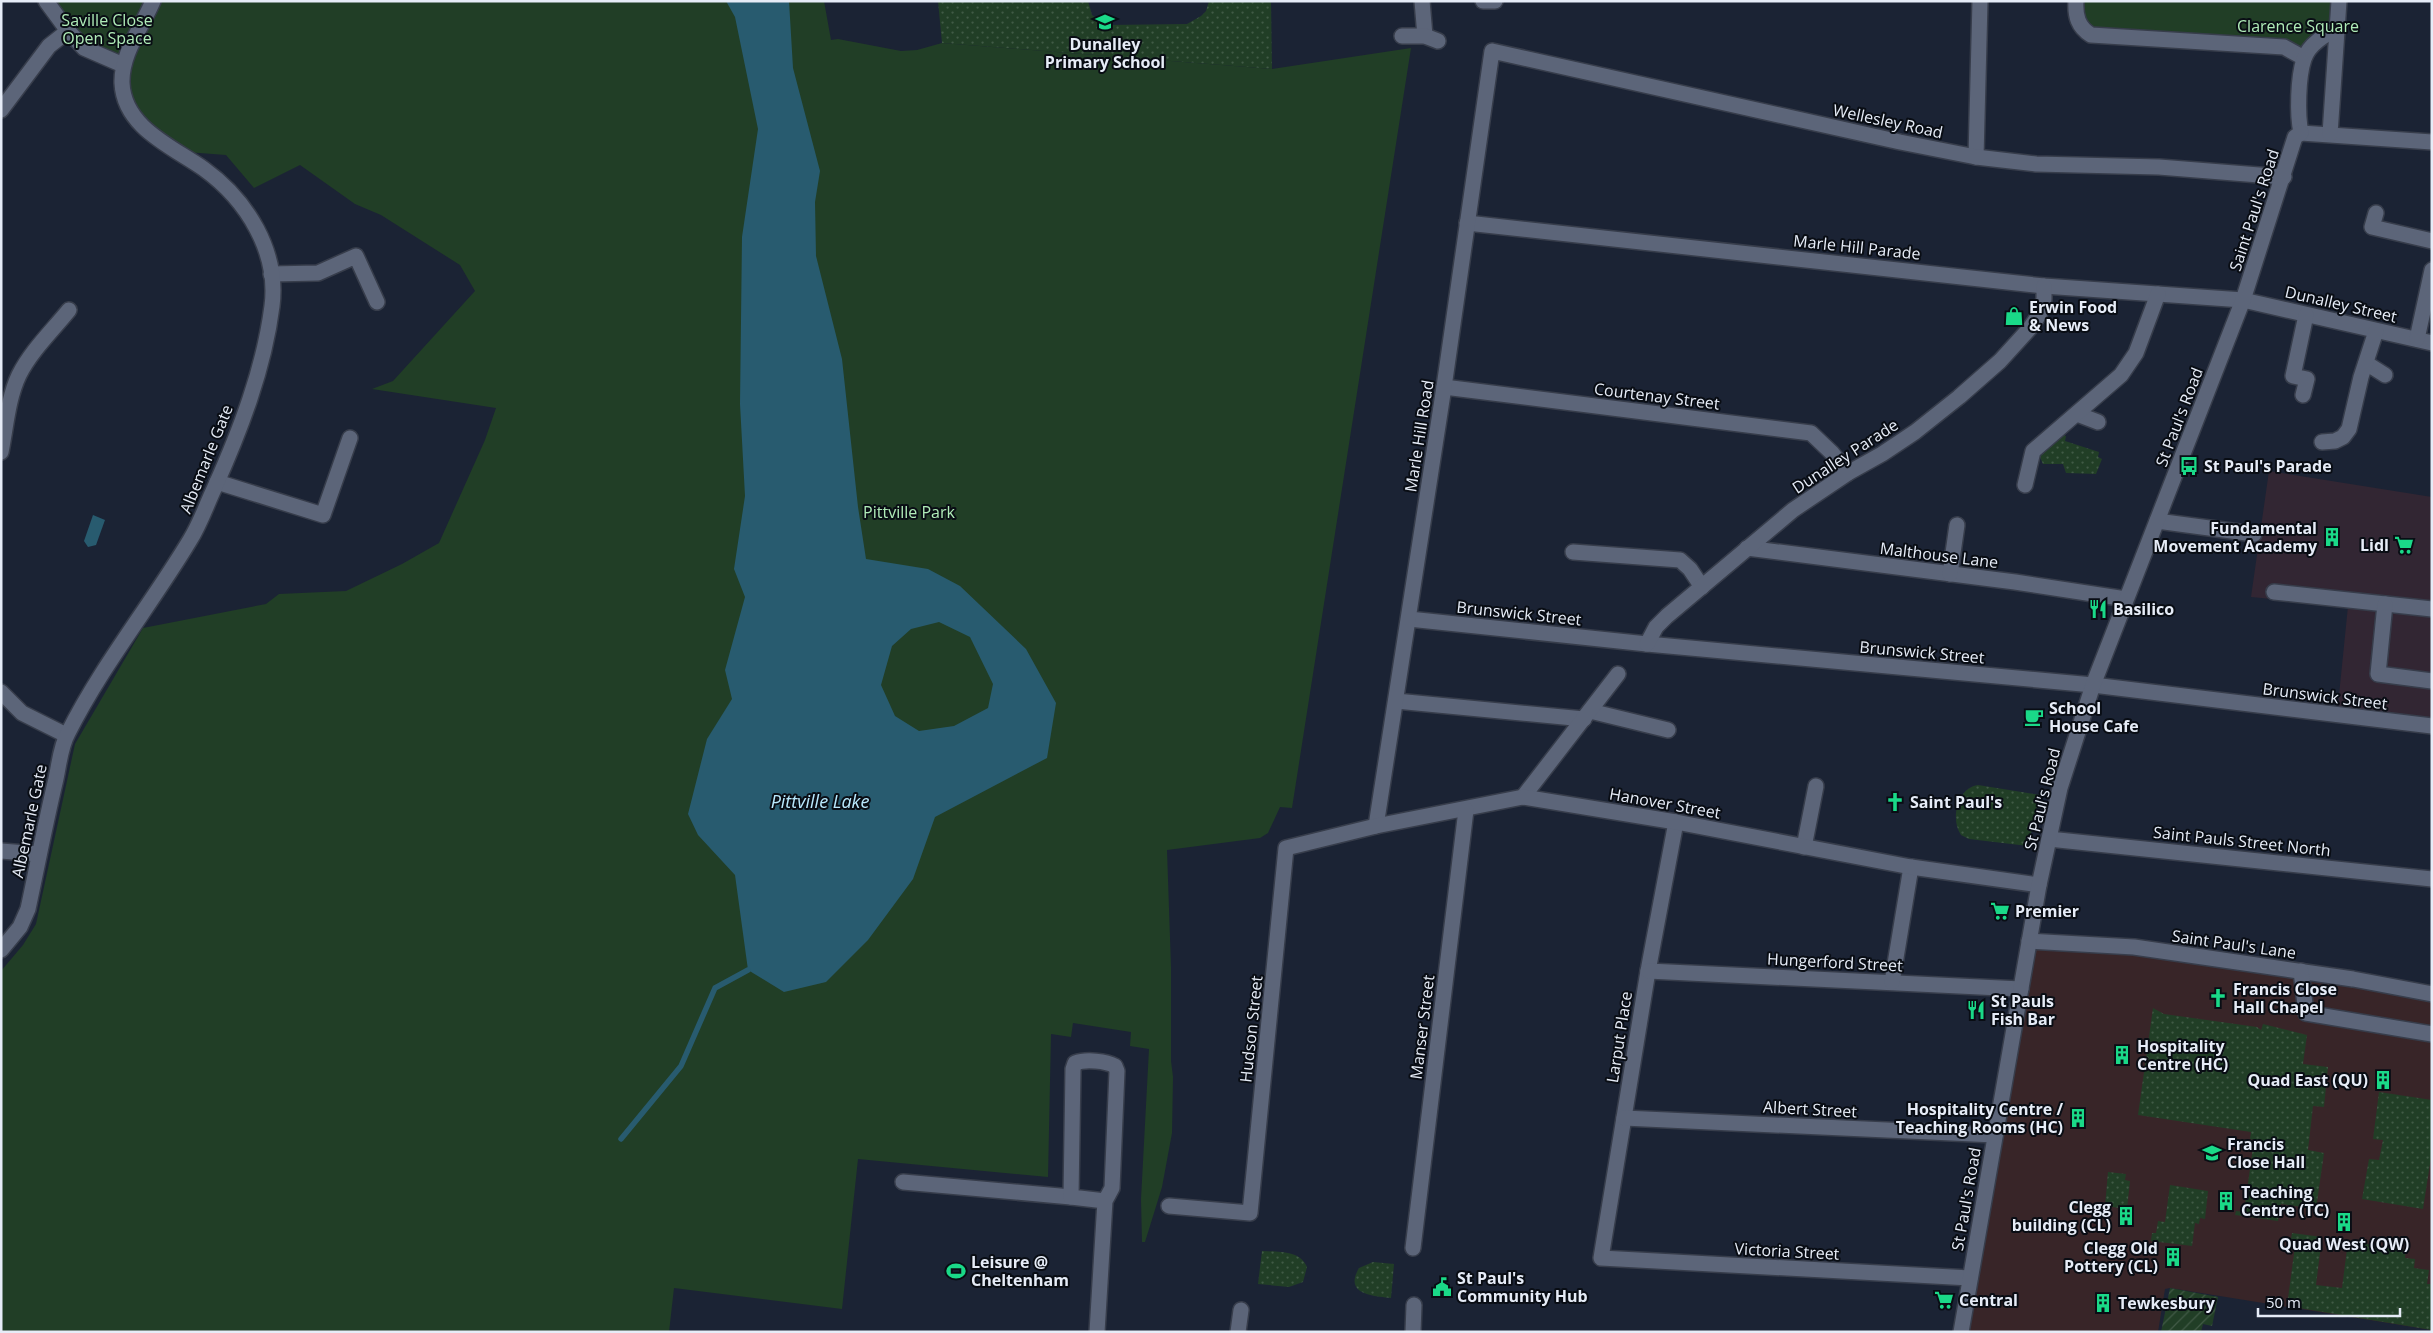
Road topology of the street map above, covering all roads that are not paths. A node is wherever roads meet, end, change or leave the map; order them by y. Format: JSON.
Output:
{"nodes":[{"id":1,"x":46,"y":1,"type":"edge"},
{"id":2,"x":153,"y":1,"type":"edge"},
{"id":3,"x":1422,"y":1,"type":"edge"},
{"id":4,"x":1483,"y":1,"type":"edge"},
{"id":5,"x":1495,"y":1,"type":"edge"},
{"id":6,"x":1980,"y":1,"type":"edge"},
{"id":7,"x":2076,"y":1,"type":"edge"},
{"id":8,"x":2339,"y":1,"type":"edge"},
{"id":9,"x":2338,"y":28,"type":"junction"},
{"id":10,"x":68,"y":31,"type":"junction"},
{"id":11,"x":1402,"y":36,"type":"dead end"},
{"id":12,"x":1492,"y":51,"type":"joint"},
{"id":13,"x":2304,"y":58,"type":"junction"},
{"id":14,"x":123,"y":64,"type":"junction"},
{"id":15,"x":1,"y":110,"type":"edge"},
{"id":16,"x":2301,"y":132,"type":"junction"},
{"id":17,"x":2330,"y":134,"type":"junction"},
{"id":18,"x":2432,"y":142,"type":"edge"},
{"id":19,"x":1976,"y":157,"type":"junction"},
{"id":20,"x":2284,"y":176,"type":"junction"},
{"id":21,"x":2376,"y":213,"type":"dead end"},
{"id":22,"x":1467,"y":223,"type":"junction"},
{"id":23,"x":2432,"y":241,"type":"edge"},
{"id":24,"x":2432,"y":270,"type":"edge"},
{"id":25,"x":272,"y":274,"type":"junction"},
{"id":26,"x":2044,"y":286,"type":"junction"},
{"id":27,"x":2158,"y":294,"type":"junction"},
{"id":28,"x":2243,"y":300,"type":"junction"},
{"id":29,"x":377,"y":302,"type":"dead end"},
{"id":30,"x":69,"y":310,"type":"dead end"},
{"id":31,"x":2306,"y":314,"type":"junction"},
{"id":32,"x":2376,"y":331,"type":"junction"},
{"id":33,"x":2424,"y":341,"type":"edge"},
{"id":34,"x":2366,"y":363,"type":"junction"},
{"id":35,"x":2386,"y":375,"type":"dead end"},
{"id":36,"x":1444,"y":387,"type":"junction"},
{"id":37,"x":2303,"y":395,"type":"dead end"},
{"id":38,"x":2077,"y":414,"type":"junction"},
{"id":39,"x":2098,"y":422,"type":"dead end"},
{"id":40,"x":350,"y":438,"type":"dead end"},
{"id":41,"x":2322,"y":442,"type":"dead end"},
{"id":42,"x":1,"y":452,"type":"edge"},
{"id":43,"x":1848,"y":473,"type":"junction"},
{"id":44,"x":217,"y":482,"type":"junction"},
{"id":45,"x":2025,"y":485,"type":"dead end"},
{"id":46,"x":2157,"y":521,"type":"junction"},
{"id":47,"x":1957,"y":525,"type":"dead end"},
{"id":48,"x":2254,"y":534,"type":"dead end"},
{"id":49,"x":1747,"y":548,"type":"junction"},
{"id":50,"x":1573,"y":552,"type":"dead end"},
{"id":51,"x":1950,"y":574,"type":"junction"},
{"id":52,"x":1702,"y":587,"type":"junction"},
{"id":53,"x":2274,"y":592,"type":"dead end"},
{"id":54,"x":2126,"y":599,"type":"junction"},
{"id":55,"x":2385,"y":604,"type":"junction"},
{"id":56,"x":2432,"y":609,"type":"edge"},
{"id":57,"x":1409,"y":620,"type":"junction"},
{"id":58,"x":1646,"y":644,"type":"junction"},
{"id":59,"x":1618,"y":674,"type":"dead end"},
{"id":60,"x":2432,"y":680,"type":"edge"},
{"id":61,"x":2093,"y":685,"type":"junction"},
{"id":62,"x":1,"y":692,"type":"edge"},
{"id":63,"x":1396,"y":701,"type":"junction"},
{"id":64,"x":1587,"y":715,"type":"junction"},
{"id":65,"x":2432,"y":726,"type":"edge"},
{"id":66,"x":1668,"y":730,"type":"dead end"},
{"id":67,"x":66,"y":735,"type":"junction"},
{"id":68,"x":1816,"y":786,"type":"dead end"},
{"id":69,"x":1523,"y":797,"type":"junction"},
{"id":70,"x":1466,"y":810,"type":"junction"},
{"id":71,"x":1676,"y":822,"type":"junction"},
{"id":72,"x":1376,"y":826,"type":"junction"},
{"id":73,"x":2048,"y":839,"type":"junction"},
{"id":74,"x":1804,"y":847,"type":"junction"},
{"id":75,"x":1286,"y":848,"type":"joint"},
{"id":76,"x":1,"y":851,"type":"edge"},
{"id":77,"x":39,"y":854,"type":"junction"},
{"id":78,"x":1911,"y":866,"type":"junction"},
{"id":79,"x":2432,"y":878,"type":"edge"},
{"id":80,"x":2039,"y":885,"type":"junction"},
{"id":81,"x":2029,"y":941,"type":"junction"},
{"id":82,"x":1,"y":950,"type":"edge"},
{"id":83,"x":1648,"y":971,"type":"junction"},
{"id":84,"x":2301,"y":971,"type":"junction"},
{"id":85,"x":1892,"y":982,"type":"junction"},
{"id":86,"x":2021,"y":989,"type":"junction"},
{"id":87,"x":2432,"y":994,"type":"edge"},
{"id":88,"x":2432,"y":1034,"type":"edge"},
{"id":89,"x":1624,"y":1118,"type":"junction"},
{"id":90,"x":1995,"y":1135,"type":"junction"},
{"id":91,"x":903,"y":1182,"type":"dead end"},
{"id":92,"x":1071,"y":1197,"type":"junction"},
{"id":93,"x":1105,"y":1201,"type":"junction"},
{"id":94,"x":1169,"y":1206,"type":"dead end"},
{"id":95,"x":1413,"y":1248,"type":"dead end"},
{"id":96,"x":1601,"y":1258,"type":"joint"},
{"id":97,"x":1970,"y":1278,"type":"junction"},
{"id":98,"x":1414,"y":1305,"type":"dead end"},
{"id":99,"x":1241,"y":1310,"type":"dead end"},
{"id":100,"x":1097,"y":1332,"type":"edge"},
{"id":101,"x":1238,"y":1332,"type":"edge"},
{"id":102,"x":1413,"y":1332,"type":"edge"},
{"id":103,"x":1961,"y":1332,"type":"edge"}],
"edges":[{"from":1,"to":10,"type":"street"},
{"from":2,"to":14,"type":"street","name":"Albemarle Gate"},
{"from":3,"to":11,"type":"street"},
{"from":4,"to":5,"type":"street"},
{"from":6,"to":19,"type":"street"},
{"from":7,"to":13,"type":"street"},
{"from":8,"to":9,"type":"street"},
{"from":9,"to":13,"type":"street"},
{"from":9,"to":17,"type":"street"},
{"from":10,"to":14,"type":"street"},
{"from":10,"to":15,"type":"street"},
{"from":12,"to":19,"type":"street","name":"Wellesley Road"},
{"from":12,"to":22,"type":"street","name":"Marle Hill Road"},
{"from":13,"to":16,"type":"street"},
{"from":14,"to":25,"type":"street","name":"Albemarle Gate"},
{"from":16,"to":17,"type":"street"},
{"from":16,"to":20,"type":"street","name":"Saint Paul's Road"},
{"from":17,"to":18,"type":"street"},
{"from":19,"to":20,"type":"street","name":"Wellesley Road"},
{"from":20,"to":28,"type":"street","name":"Saint Paul's Road"},
{"from":21,"to":23,"type":"street"},
{"from":22,"to":26,"type":"street","name":"Marle Hill Parade"},
{"from":22,"to":36,"type":"street","name":"Marle Hill Road"},
{"from":24,"to":33,"type":"street"},
{"from":25,"to":29,"type":"street"},
{"from":25,"to":44,"type":"street","name":"Albemarle Gate"},
{"from":26,"to":27,"type":"street","name":"Marle Hill Parade"},
{"from":26,"to":43,"type":"street","name":"Dunalley Parade"},
{"from":27,"to":28,"type":"street","name":"Marle Hill Parade"},
{"from":27,"to":38,"type":"street"},
{"from":28,"to":31,"type":"street","name":"Dunalley Street"},
{"from":28,"to":46,"type":"street","name":"St Paul's Road"},
{"from":30,"to":42,"type":"street"},
{"from":31,"to":32,"type":"street","name":"Dunalley Street"},
{"from":31,"to":37,"type":"street"},
{"from":32,"to":33,"type":"street","name":"Dunalley Street"},
{"from":32,"to":34,"type":"street"},
{"from":34,"to":35,"type":"street"},
{"from":34,"to":41,"type":"street"},
{"from":36,"to":43,"type":"street","name":"Courtenay Street"},
{"from":36,"to":57,"type":"street","name":"Marle Hill Road"},
{"from":38,"to":39,"type":"street"},
{"from":38,"to":45,"type":"street"},
{"from":40,"to":44,"type":"street"},
{"from":43,"to":49,"type":"street","name":"Dunalley Parade"},
{"from":44,"to":67,"type":"street","name":"Albemarle Gate"},
{"from":46,"to":48,"type":"street"},
{"from":46,"to":54,"type":"street","name":"St Paul's Road"},
{"from":47,"to":51,"type":"street"},
{"from":49,"to":51,"type":"street","name":"Malthouse Lane"},
{"from":49,"to":52,"type":"street","name":"Dunalley Parade"},
{"from":50,"to":52,"type":"street"},
{"from":51,"to":54,"type":"street","name":"Malthouse Lane"},
{"from":52,"to":58,"type":"street","name":"Dunalley Parade"},
{"from":53,"to":55,"type":"street"},
{"from":54,"to":61,"type":"street","name":"St Paul's Road"},
{"from":55,"to":56,"type":"street"},
{"from":55,"to":60,"type":"street"},
{"from":57,"to":58,"type":"street","name":"Brunswick Street"},
{"from":57,"to":63,"type":"street","name":"Marle Hill Road"},
{"from":58,"to":61,"type":"street","name":"Brunswick Street"},
{"from":59,"to":64,"type":"street"},
{"from":61,"to":65,"type":"street","name":"Brunswick Street"},
{"from":61,"to":73,"type":"street","name":"St Paul's Road"},
{"from":62,"to":67,"type":"street"},
{"from":63,"to":64,"type":"street"},
{"from":63,"to":72,"type":"street","name":"Marle Hill Road"},
{"from":64,"to":66,"type":"street"},
{"from":64,"to":69,"type":"street"},
{"from":67,"to":77,"type":"street","name":"Albemarle Gate"},
{"from":68,"to":74,"type":"street"},
{"from":69,"to":70,"type":"street","name":"Hanover Street"},
{"from":69,"to":71,"type":"street","name":"Hanover Street"},
{"from":70,"to":72,"type":"street","name":"Hanover Street"},
{"from":70,"to":95,"type":"street","name":"Manser Street"},
{"from":71,"to":74,"type":"street","name":"Hanover Street"},
{"from":71,"to":83,"type":"street","name":"Larput Place"},
{"from":72,"to":75,"type":"street","name":"Hanover Street"},
{"from":73,"to":79,"type":"street","name":"Saint Pauls Street North"},
{"from":73,"to":80,"type":"street","name":"St Paul's Road"},
{"from":74,"to":78,"type":"street","name":"Hanover Street"},
{"from":75,"to":94,"type":"street","name":"Hudson Street"},
{"from":76,"to":77,"type":"street"},
{"from":77,"to":82,"type":"street","name":"Albemarle Gate"},
{"from":78,"to":80,"type":"street","name":"Hanover Street"},
{"from":78,"to":85,"type":"street"},
{"from":80,"to":81,"type":"street","name":"St Paul's Road"},
{"from":81,"to":84,"type":"street","name":"Saint Paul's Lane"},
{"from":81,"to":86,"type":"street","name":"St Paul's Road"},
{"from":83,"to":85,"type":"street","name":"Hungerford Street"},
{"from":83,"to":89,"type":"street","name":"Larput Place"},
{"from":84,"to":87,"type":"street","name":"Saint Paul's Lane"},
{"from":84,"to":88,"type":"street"},
{"from":85,"to":86,"type":"street","name":"Hungerford Street"},
{"from":86,"to":90,"type":"street","name":"St Paul's Road"},
{"from":89,"to":90,"type":"street","name":"Albert Street"},
{"from":89,"to":96,"type":"street","name":"Larput Place"},
{"from":90,"to":97,"type":"street","name":"St Paul's Road"},
{"from":91,"to":92,"type":"street"},
{"from":92,"to":93,"type":"street"},
{"from":92,"to":93,"type":"street"},
{"from":93,"to":100,"type":"street"},
{"from":96,"to":97,"type":"street","name":"Victoria Street"},
{"from":97,"to":103,"type":"street","name":"St Paul's Road"},
{"from":98,"to":102,"type":"street"},
{"from":99,"to":101,"type":"street"}]}
